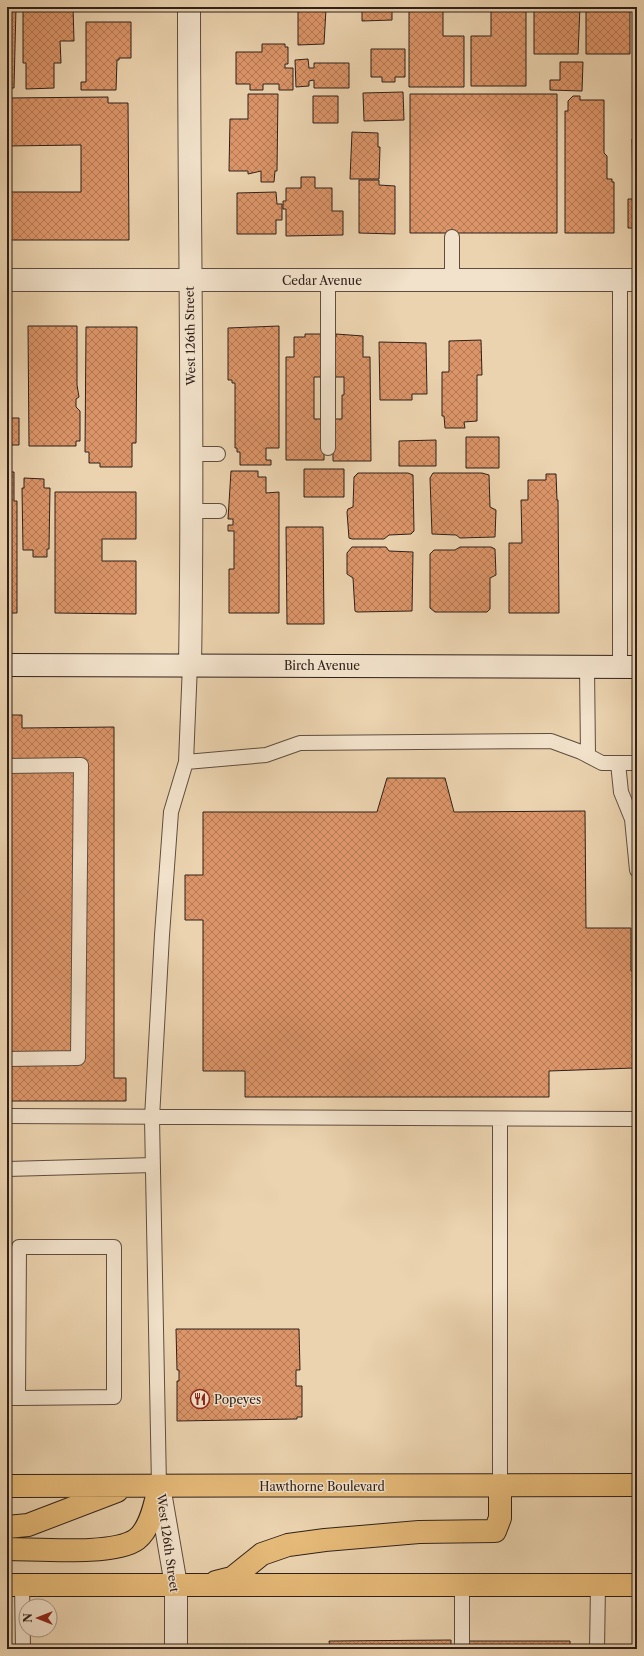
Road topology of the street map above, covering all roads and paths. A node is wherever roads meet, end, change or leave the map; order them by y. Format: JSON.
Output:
{"nodes":[{"id":1,"x":189,"y":7,"type":"edge"},
{"id":2,"x":452,"y":237,"type":"dead end"},
{"id":3,"x":7,"y":280,"type":"edge"},
{"id":4,"x":190,"y":280,"type":"junction"},
{"id":5,"x":328,"y":280,"type":"junction"},
{"id":6,"x":452,"y":280,"type":"junction"},
{"id":7,"x":629,"y":280,"type":"edge"},
{"id":8,"x":328,"y":448,"type":"dead end"},
{"id":9,"x":192,"y":454,"type":"junction"},
{"id":10,"x":218,"y":454,"type":"dead end"},
{"id":11,"x":191,"y":511,"type":"junction"},
{"id":12,"x":218,"y":511,"type":"dead end"},
{"id":13,"x":7,"y":664,"type":"edge"},
{"id":14,"x":190,"y":664,"type":"junction"},
{"id":15,"x":587,"y":667,"type":"junction"},
{"id":16,"x":629,"y":667,"type":"edge"},
{"id":17,"x":588,"y":755,"type":"junction"},
{"id":18,"x":186,"y":762,"type":"junction"},
{"id":19,"x":637,"y":762,"type":"edge"},
{"id":20,"x":618,"y":763,"type":"junction"},
{"id":21,"x":7,"y":766,"type":"edge"},
{"id":22,"x":635,"y":835,"type":"edge"},
{"id":23,"x":637,"y":870,"type":"edge"},
{"id":24,"x":7,"y":1059,"type":"edge"},
{"id":25,"x":7,"y":1116,"type":"edge"},
{"id":26,"x":152,"y":1118,"type":"junction"},
{"id":27,"x":500,"y":1119,"type":"junction"},
{"id":28,"x":637,"y":1119,"type":"edge"},
{"id":29,"x":153,"y":1165,"type":"junction"},
{"id":30,"x":7,"y":1169,"type":"edge"},
{"id":31,"x":12,"y":1398,"type":"edge"},
{"id":32,"x":500,"y":1485,"type":"junction"},
{"id":33,"x":637,"y":1485,"type":"edge"},
{"id":34,"x":7,"y":1486,"type":"edge"},
{"id":35,"x":129,"y":1486,"type":"junction"},
{"id":36,"x":159,"y":1486,"type":"junction"},
{"id":37,"x":7,"y":1527,"type":"edge"},
{"id":38,"x":7,"y":1549,"type":"edge"},
{"id":39,"x":14,"y":1585,"type":"edge"},
{"id":40,"x":176,"y":1585,"type":"junction"},
{"id":41,"x":201,"y":1585,"type":"junction"},
{"id":42,"x":462,"y":1585,"type":"junction"},
{"id":43,"x":598,"y":1585,"type":"junction"},
{"id":44,"x":637,"y":1585,"type":"edge"},
{"id":45,"x":23,"y":1649,"type":"edge"},
{"id":46,"x":176,"y":1649,"type":"edge"},
{"id":47,"x":462,"y":1649,"type":"edge"},
{"id":48,"x":598,"y":1649,"type":"edge"}],
"edges":[{"from":1,"to":4,"type":"street","name":"West 126th Street"},
{"from":2,"to":6,"type":"lane"},
{"from":3,"to":4,"type":"street","name":"Cedar Avenue"},
{"from":4,"to":5,"type":"street","name":"Cedar Avenue"},
{"from":4,"to":9,"type":"street","name":"West 126th Street"},
{"from":5,"to":6,"type":"street","name":"Cedar Avenue"},
{"from":5,"to":8,"type":"lane"},
{"from":6,"to":7,"type":"street","name":"Cedar Avenue"},
{"from":7,"to":16,"type":"lane"},
{"from":9,"to":10,"type":"lane"},
{"from":9,"to":11,"type":"street","name":"West 126th Street"},
{"from":11,"to":12,"type":"lane"},
{"from":11,"to":14,"type":"street","name":"West 126th Street"},
{"from":13,"to":14,"type":"street","name":"Birch Avenue"},
{"from":14,"to":15,"type":"street","name":"Birch Avenue"},
{"from":14,"to":18,"type":"lane"},
{"from":15,"to":16,"type":"street","name":"Birch Avenue"},
{"from":15,"to":17,"type":"lane"},
{"from":17,"to":18,"type":"lane"},
{"from":17,"to":20,"type":"lane"},
{"from":18,"to":26,"type":"lane"},
{"from":19,"to":20,"type":"lane"},
{"from":20,"to":22,"type":"lane"},
{"from":21,"to":24,"type":"lane"},
{"from":22,"to":23,"type":"lane"},
{"from":25,"to":26,"type":"lane"},
{"from":26,"to":27,"type":"lane"},
{"from":26,"to":29,"type":"lane"},
{"from":27,"to":28,"type":"lane"},
{"from":27,"to":32,"type":"lane"},
{"from":29,"to":30,"type":"lane"},
{"from":29,"to":36,"type":"lane"},
{"from":31,"to":31,"type":"lane"},
{"from":32,"to":33,"type":"main road","name":"Hawthorne Boulevard"},
{"from":32,"to":36,"type":"main road","name":"Hawthorne Boulevard"},
{"from":32,"to":41,"type":"main road"},
{"from":34,"to":35,"type":"main road","name":"Hawthorne Boulevard"},
{"from":35,"to":36,"type":"main road","name":"Hawthorne Boulevard"},
{"from":35,"to":37,"type":"main road"},
{"from":36,"to":38,"type":"main road"},
{"from":36,"to":40,"type":"street","name":"West 126th Street"},
{"from":39,"to":40,"type":"main road"},
{"from":39,"to":45,"type":"lane"},
{"from":40,"to":41,"type":"main road"},
{"from":40,"to":46,"type":"street","name":"West 126th Street"},
{"from":41,"to":42,"type":"main road"},
{"from":42,"to":43,"type":"main road"},
{"from":42,"to":47,"type":"lane"},
{"from":43,"to":44,"type":"main road"},
{"from":43,"to":48,"type":"lane"}]}
